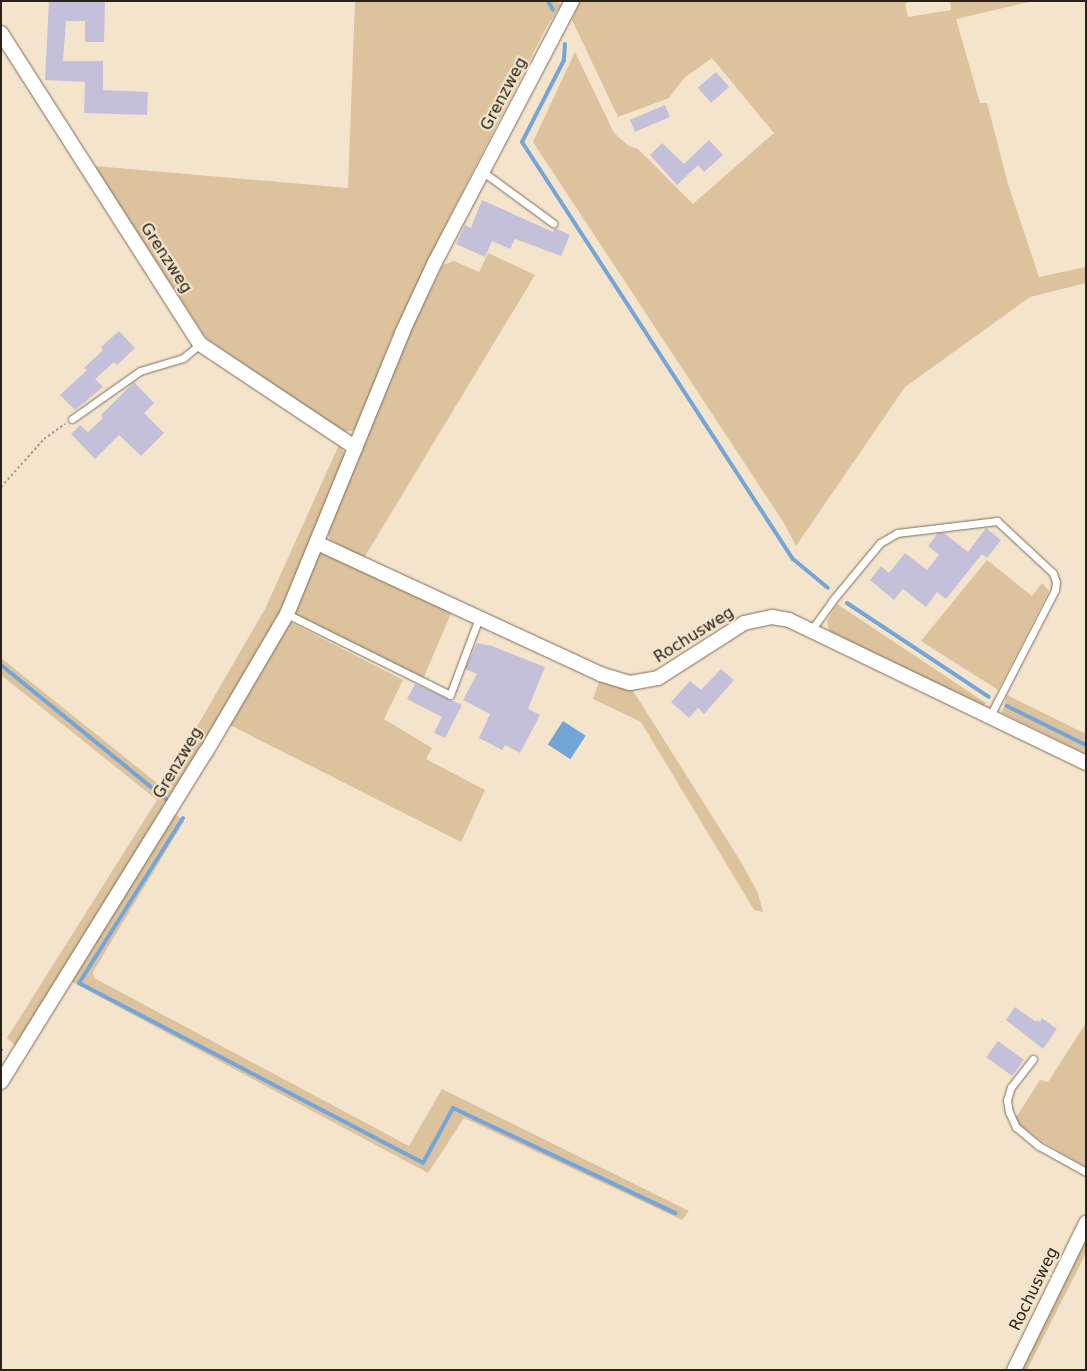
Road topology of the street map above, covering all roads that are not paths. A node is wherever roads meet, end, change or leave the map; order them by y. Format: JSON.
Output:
{"nodes":[{"id":1,"x":572,"y":1,"type":"edge"},
{"id":2,"x":1,"y":33,"type":"edge"},
{"id":3,"x":483,"y":172,"type":"junction"},
{"id":4,"x":553,"y":224,"type":"dead end"},
{"id":5,"x":200,"y":344,"type":"junction"},
{"id":6,"x":72,"y":419,"type":"road end"},
{"id":7,"x":356,"y":448,"type":"junction"},
{"id":8,"x":317,"y":543,"type":"junction"},
{"id":9,"x":287,"y":614,"type":"junction"},
{"id":10,"x":479,"y":618,"type":"junction"},
{"id":11,"x":812,"y":629,"type":"junction"},
{"id":12,"x":990,"y":716,"type":"junction"},
{"id":13,"x":1086,"y":763,"type":"edge"},
{"id":14,"x":1033,"y":1059,"type":"dead end"},
{"id":15,"x":1,"y":1082,"type":"edge"},
{"id":16,"x":1086,"y":1172,"type":"edge"},
{"id":17,"x":1086,"y":1223,"type":"edge"},
{"id":18,"x":1014,"y":1370,"type":"edge"}],
"edges":[{"from":1,"to":3,"type":"street","name":"Grenzweg"},
{"from":2,"to":5,"type":"street","name":"Grenzweg"},
{"from":3,"to":4,"type":"lane"},
{"from":3,"to":7,"type":"street","name":"Grenzweg"},
{"from":5,"to":6,"type":"lane"},
{"from":5,"to":7,"type":"street","name":"Grenzweg"},
{"from":7,"to":8,"type":"street","name":"Grenzweg"},
{"from":8,"to":9,"type":"street","name":"Grenzweg"},
{"from":8,"to":10,"type":"street","name":"Rochusweg"},
{"from":9,"to":10,"type":"lane"},
{"from":9,"to":15,"type":"street","name":"Grenzweg"},
{"from":10,"to":11,"type":"street","name":"Rochusweg"},
{"from":11,"to":12,"type":"street","name":"Rochusweg"},
{"from":11,"to":12,"type":"lane"},
{"from":12,"to":13,"type":"street","name":"Rochusweg"},
{"from":14,"to":16,"type":"lane"},
{"from":17,"to":18,"type":"street","name":"Rochusweg"}]}
